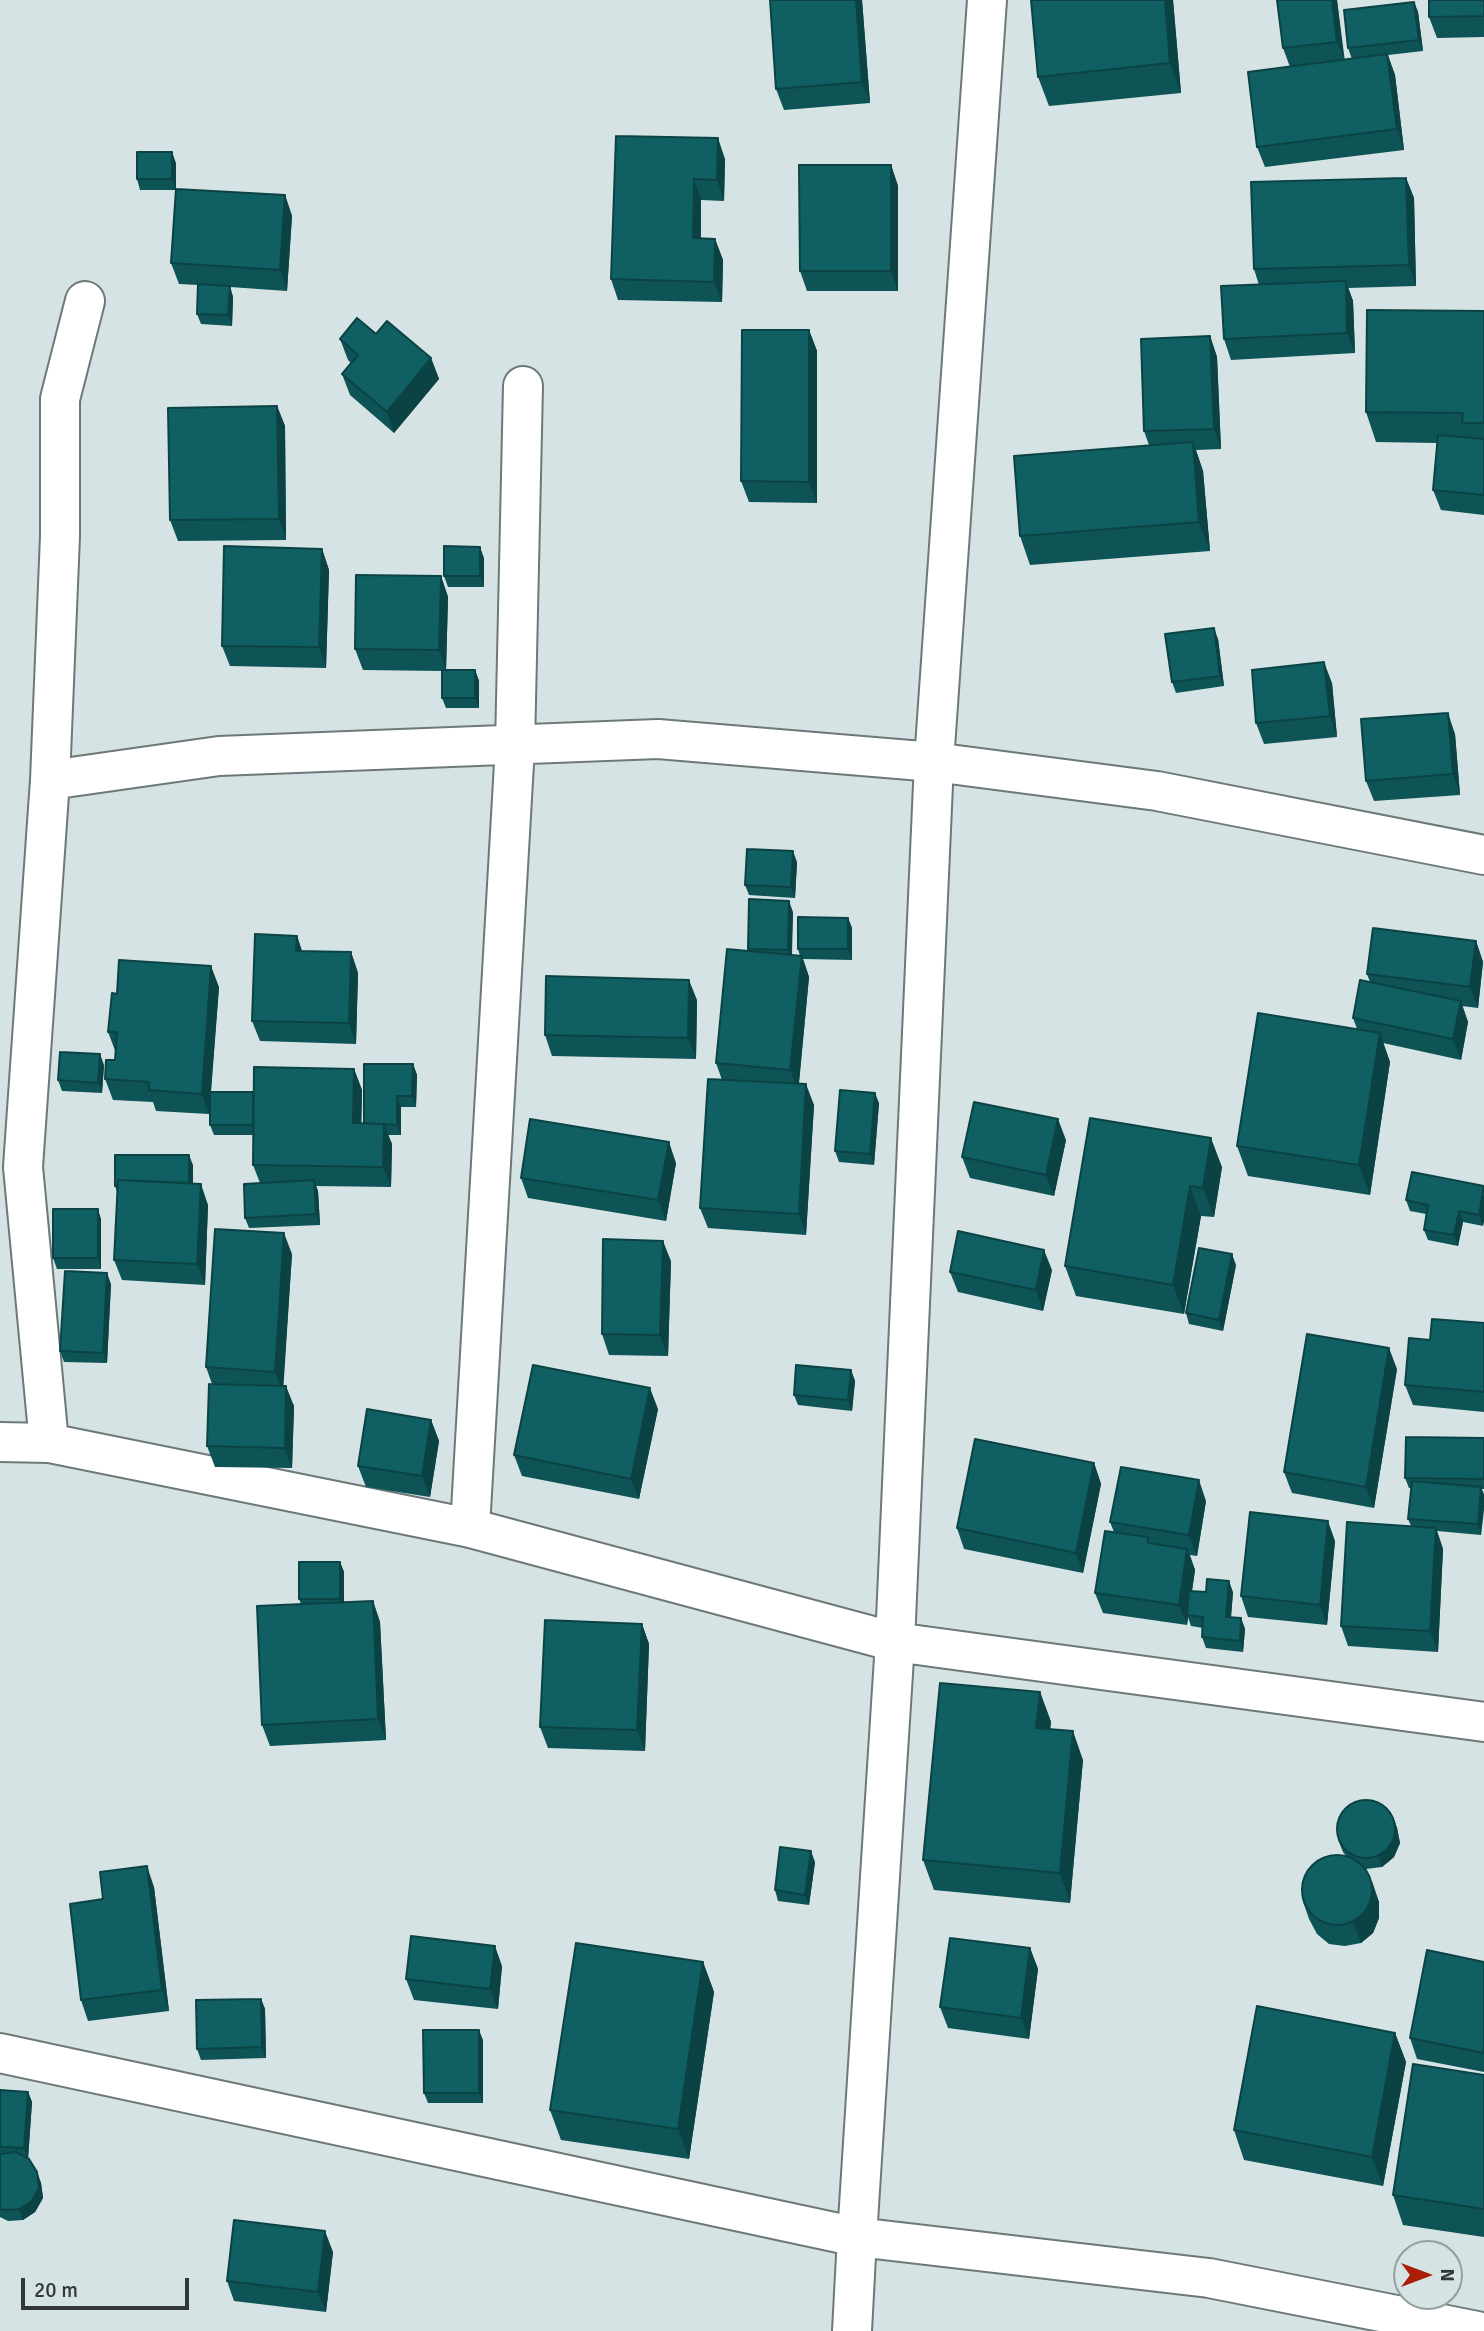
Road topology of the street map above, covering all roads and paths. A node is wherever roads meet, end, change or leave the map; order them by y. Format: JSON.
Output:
{"nodes":[{"id":1,"x":987,"y":0,"type":"edge"},
{"id":2,"x":85,"y":301,"type":"dead end"},
{"id":3,"x":523,"y":386,"type":"dead end"},
{"id":4,"x":515,"y":746,"type":"junction"},
{"id":5,"x":934,"y":762,"type":"junction"},
{"id":6,"x":50,"y":780,"type":"junction"},
{"id":7,"x":1484,"y":855,"type":"edge"},
{"id":8,"x":0,"y":1442,"type":"edge"},
{"id":9,"x":49,"y":1443,"type":"junction"},
{"id":10,"x":470,"y":1528,"type":"junction"},
{"id":11,"x":895,"y":1642,"type":"junction"},
{"id":12,"x":1484,"y":1722,"type":"edge"},
{"id":13,"x":0,"y":2053,"type":"edge"},
{"id":14,"x":857,"y":2237,"type":"junction"},
{"id":15,"x":852,"y":2331,"type":"edge"},
{"id":16,"x":1477,"y":2331,"type":"edge"}],
"edges":[{"from":1,"to":5,"type":"street"},
{"from":2,"to":6,"type":"street"},
{"from":3,"to":4,"type":"street"},
{"from":4,"to":5,"type":"street"},
{"from":4,"to":6,"type":"street"},
{"from":4,"to":10,"type":"street"},
{"from":5,"to":7,"type":"street"},
{"from":5,"to":11,"type":"street"},
{"from":6,"to":9,"type":"street"},
{"from":8,"to":9,"type":"street"},
{"from":9,"to":10,"type":"street"},
{"from":10,"to":11,"type":"street"},
{"from":11,"to":12,"type":"street"},
{"from":11,"to":14,"type":"street"},
{"from":13,"to":14,"type":"street"},
{"from":14,"to":15,"type":"street"},
{"from":14,"to":16,"type":"street"}]}
